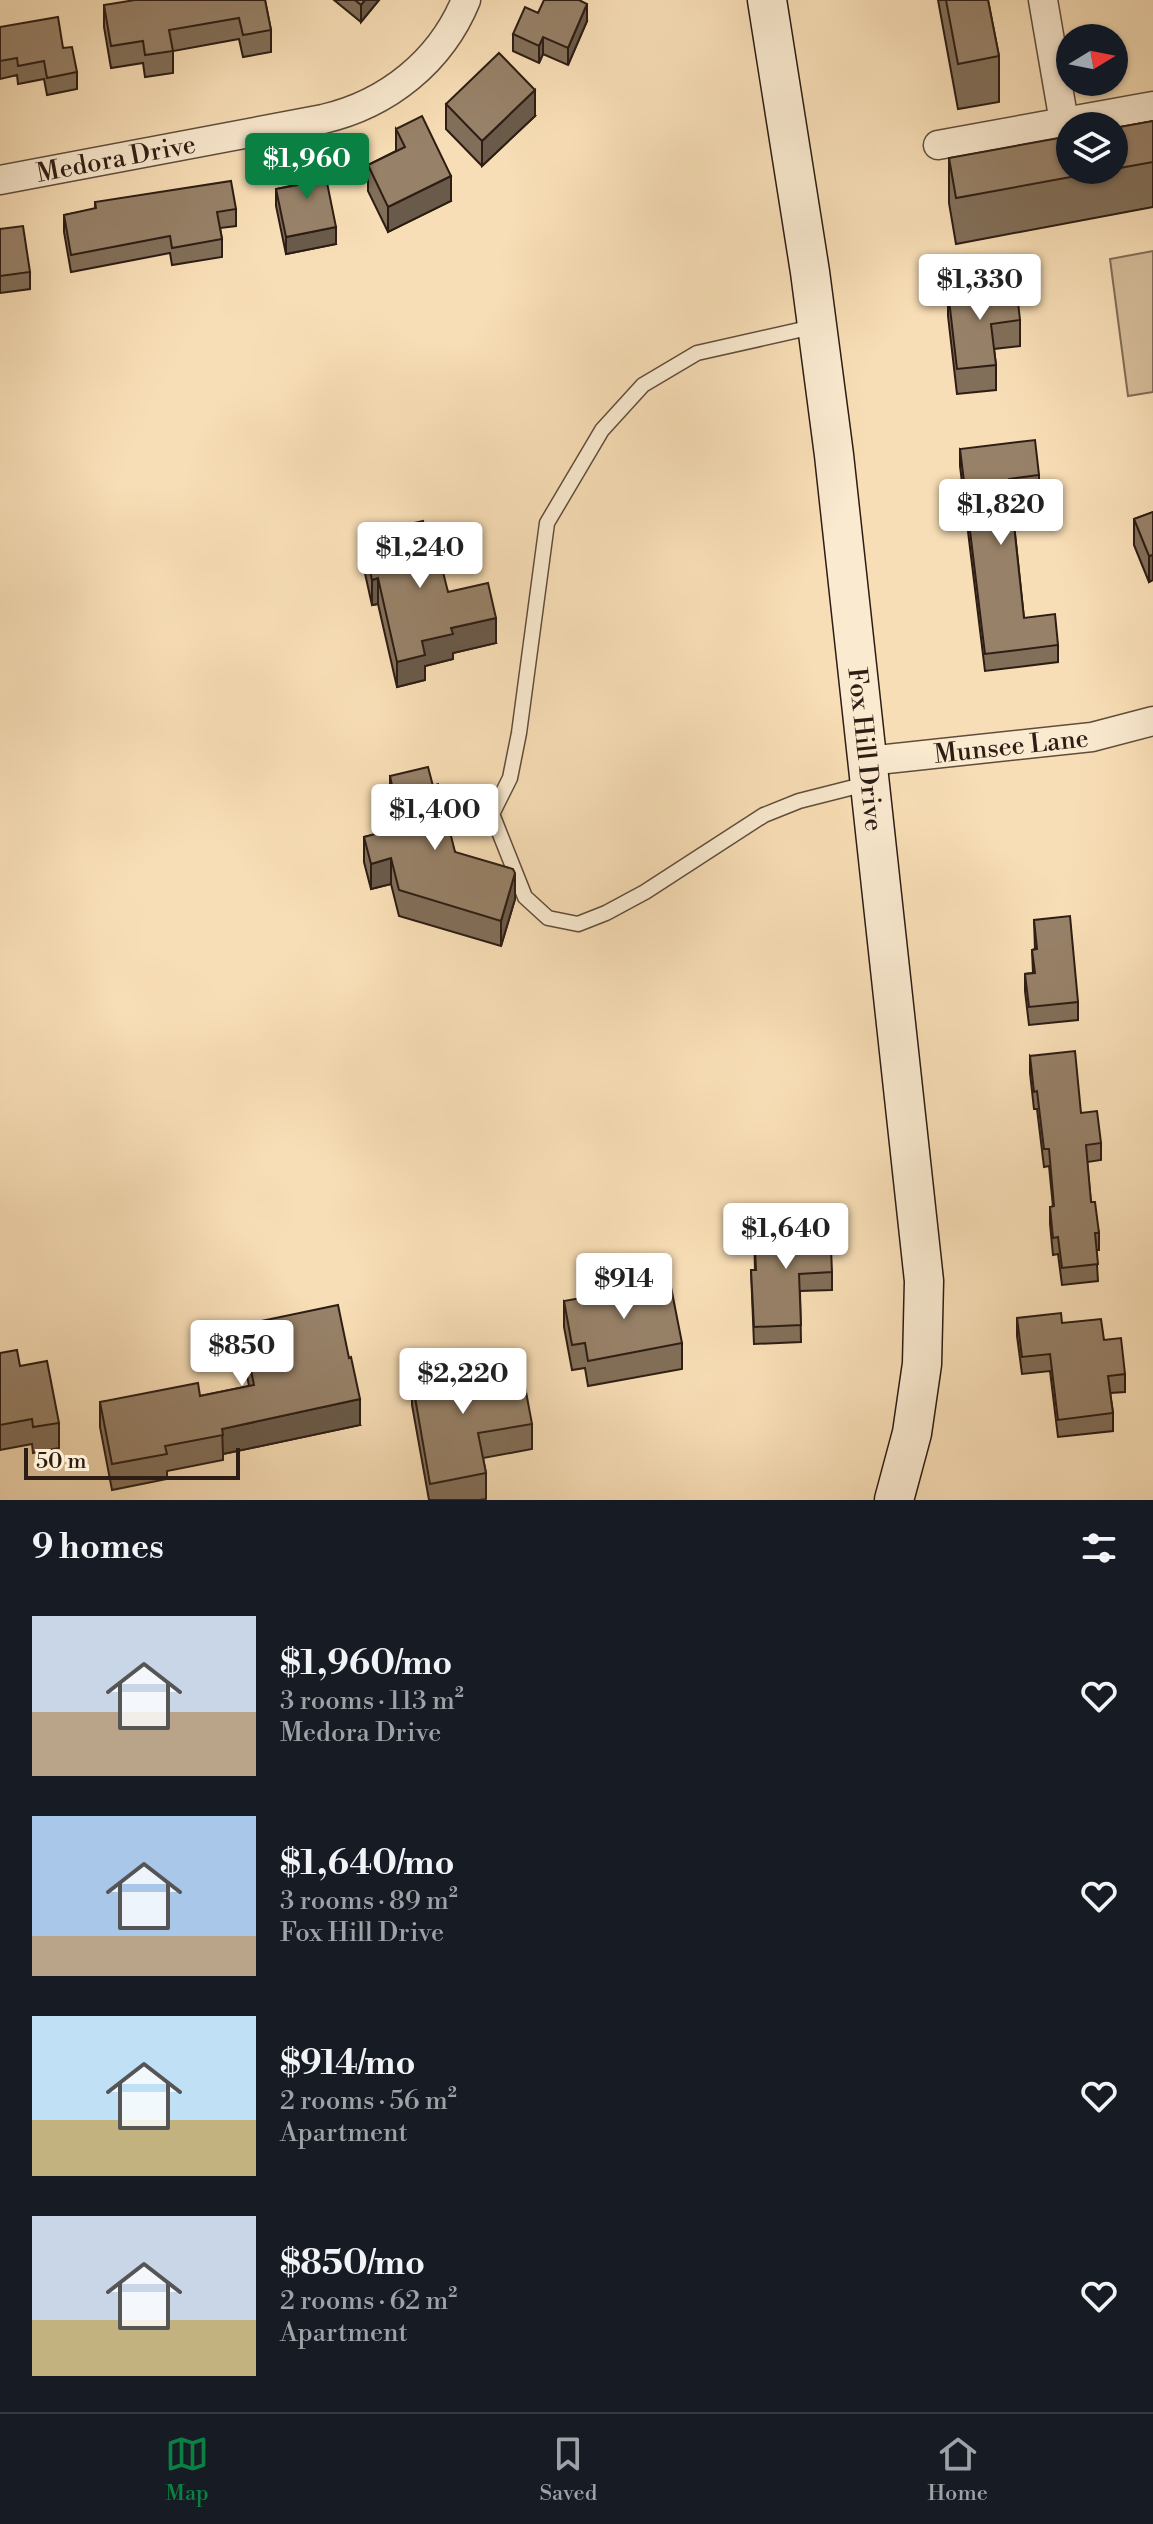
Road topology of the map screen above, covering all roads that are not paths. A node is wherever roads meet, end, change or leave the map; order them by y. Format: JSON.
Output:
{"nodes":[{"id":1,"x":466,"y":0,"type":"edge"},
{"id":2,"x":767,"y":0,"type":"edge"},
{"id":3,"x":1043,"y":0,"type":"edge"},
{"id":4,"x":1153,"y":106,"type":"edge"},
{"id":5,"x":1062,"y":112,"type":"edge"},
{"id":6,"x":1120,"y":112,"type":"edge"},
{"id":7,"x":1056,"y":123,"type":"edge"},
{"id":8,"x":938,"y":145,"type":"dead end"},
{"id":9,"x":0,"y":180,"type":"edge"},
{"id":10,"x":817,"y":326,"type":"junction"},
{"id":11,"x":1153,"y":721,"type":"edge"},
{"id":12,"x":869,"y":772,"type":"junction"},
{"id":13,"x":894,"y":1500,"type":"edge"}],
"edges":[{"from":1,"to":9,"type":"street","name":"Medora Drive"},
{"from":2,"to":10,"type":"street","name":"Fox Hill Drive"},
{"from":3,"to":5,"type":"street"},
{"from":4,"to":6,"type":"street"},
{"from":7,"to":8,"type":"street"},
{"from":10,"to":12,"type":"street","name":"Fox Hill Drive"},
{"from":10,"to":12,"type":"lane"},
{"from":11,"to":12,"type":"street","name":"Munsee Lane"},
{"from":12,"to":13,"type":"street","name":"Fox Hill Drive"}]}
